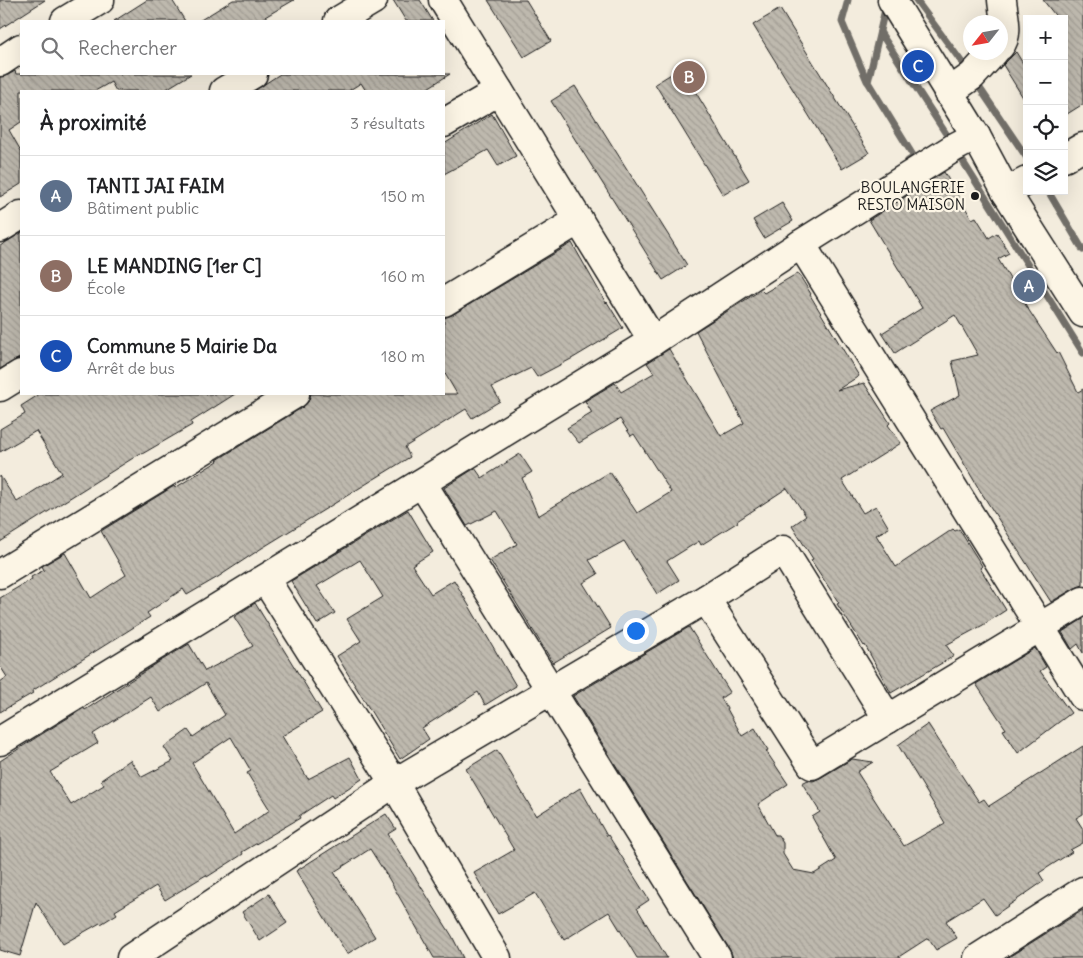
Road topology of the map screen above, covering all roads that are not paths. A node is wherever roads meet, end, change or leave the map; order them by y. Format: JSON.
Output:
{"nodes":[{"id":1,"x":100,"y":0,"type":"edge"},
{"id":2,"x":373,"y":0,"type":"edge"},
{"id":3,"x":443,"y":0,"type":"edge"},
{"id":4,"x":892,"y":0,"type":"edge"},
{"id":5,"x":1002,"y":0,"type":"edge"},
{"id":6,"x":1004,"y":15,"type":"edge"},
{"id":7,"x":67,"y":20,"type":"edge"},
{"id":8,"x":340,"y":20,"type":"edge"},
{"id":9,"x":20,"y":49,"type":"edge"},
{"id":10,"x":987,"y":60,"type":"edge"},
{"id":11,"x":0,"y":62,"type":"edge"},
{"id":12,"x":251,"y":75,"type":"edge"},
{"id":13,"x":226,"y":90,"type":"edge"},
{"id":14,"x":499,"y":91,"type":"junction"},
{"id":15,"x":948,"y":93,"type":"junction"},
{"id":16,"x":445,"y":122,"type":"edge"},
{"id":17,"x":976,"y":136,"type":"junction"},
{"id":18,"x":1083,"y":147,"type":"edge"},
{"id":19,"x":1068,"y":156,"type":"edge"},
{"id":20,"x":1016,"y":186,"type":"edge"},
{"id":21,"x":20,"y":216,"type":"edge"},
{"id":22,"x":579,"y":220,"type":"junction"},
{"id":23,"x":0,"y":228,"type":"edge"},
{"id":24,"x":801,"y":244,"type":"junction"},
{"id":25,"x":445,"y":301,"type":"edge"},
{"id":26,"x":1083,"y":313,"type":"edge"},
{"id":27,"x":653,"y":341,"type":"junction"},
{"id":28,"x":20,"y":375,"type":"edge"},
{"id":29,"x":0,"y":387,"type":"edge"},
{"id":30,"x":293,"y":395,"type":"edge"},
{"id":31,"x":422,"y":483,"type":"junction"},
{"id":32,"x":0,"y":574,"type":"edge"},
{"id":33,"x":264,"y":579,"type":"junction"},
{"id":34,"x":706,"y":599,"type":"junction"},
{"id":35,"x":1083,"y":601,"type":"edge"},
{"id":36,"x":1040,"y":626,"type":"junction"},
{"id":37,"x":551,"y":690,"type":"junction"},
{"id":38,"x":1083,"y":696,"type":"edge"},
{"id":39,"x":888,"y":719,"type":"junction"},
{"id":40,"x":0,"y":741,"type":"edge"},
{"id":41,"x":394,"y":783,"type":"junction"},
{"id":42,"x":1083,"y":891,"type":"edge"},
{"id":43,"x":131,"y":958,"type":"edge"},
{"id":44,"x":497,"y":958,"type":"edge"},
{"id":45,"x":717,"y":958,"type":"edge"},
{"id":46,"x":978,"y":958,"type":"edge"}],
"edges":[{"from":1,"to":7,"type":"street"},
{"from":2,"to":8,"type":"street"},
{"from":3,"to":14,"type":"street"},
{"from":4,"to":15,"type":"street"},
{"from":5,"to":6,"type":"street"},
{"from":9,"to":11,"type":"street"},
{"from":10,"to":15,"type":"street"},
{"from":12,"to":13,"type":"street"},
{"from":14,"to":16,"type":"street"},
{"from":14,"to":22,"type":"street"},
{"from":15,"to":17,"type":"street"},
{"from":17,"to":20,"type":"street"},
{"from":17,"to":24,"type":"street"},
{"from":18,"to":19,"type":"street"},
{"from":20,"to":26,"type":"street"},
{"from":21,"to":23,"type":"street"},
{"from":22,"to":25,"type":"street"},
{"from":22,"to":27,"type":"street"},
{"from":24,"to":27,"type":"street"},
{"from":24,"to":36,"type":"street"},
{"from":27,"to":31,"type":"street"},
{"from":28,"to":29,"type":"street"},
{"from":30,"to":32,"type":"street"},
{"from":31,"to":33,"type":"street"},
{"from":31,"to":37,"type":"street"},
{"from":33,"to":40,"type":"street"},
{"from":33,"to":41,"type":"street"},
{"from":34,"to":37,"type":"street"},
{"from":34,"to":39,"type":"street"},
{"from":34,"to":39,"type":"street"},
{"from":35,"to":36,"type":"street"},
{"from":36,"to":38,"type":"street"},
{"from":36,"to":39,"type":"street"},
{"from":37,"to":41,"type":"street"},
{"from":37,"to":45,"type":"street"},
{"from":41,"to":43,"type":"street"},
{"from":41,"to":44,"type":"street"},
{"from":42,"to":46,"type":"street"}]}
